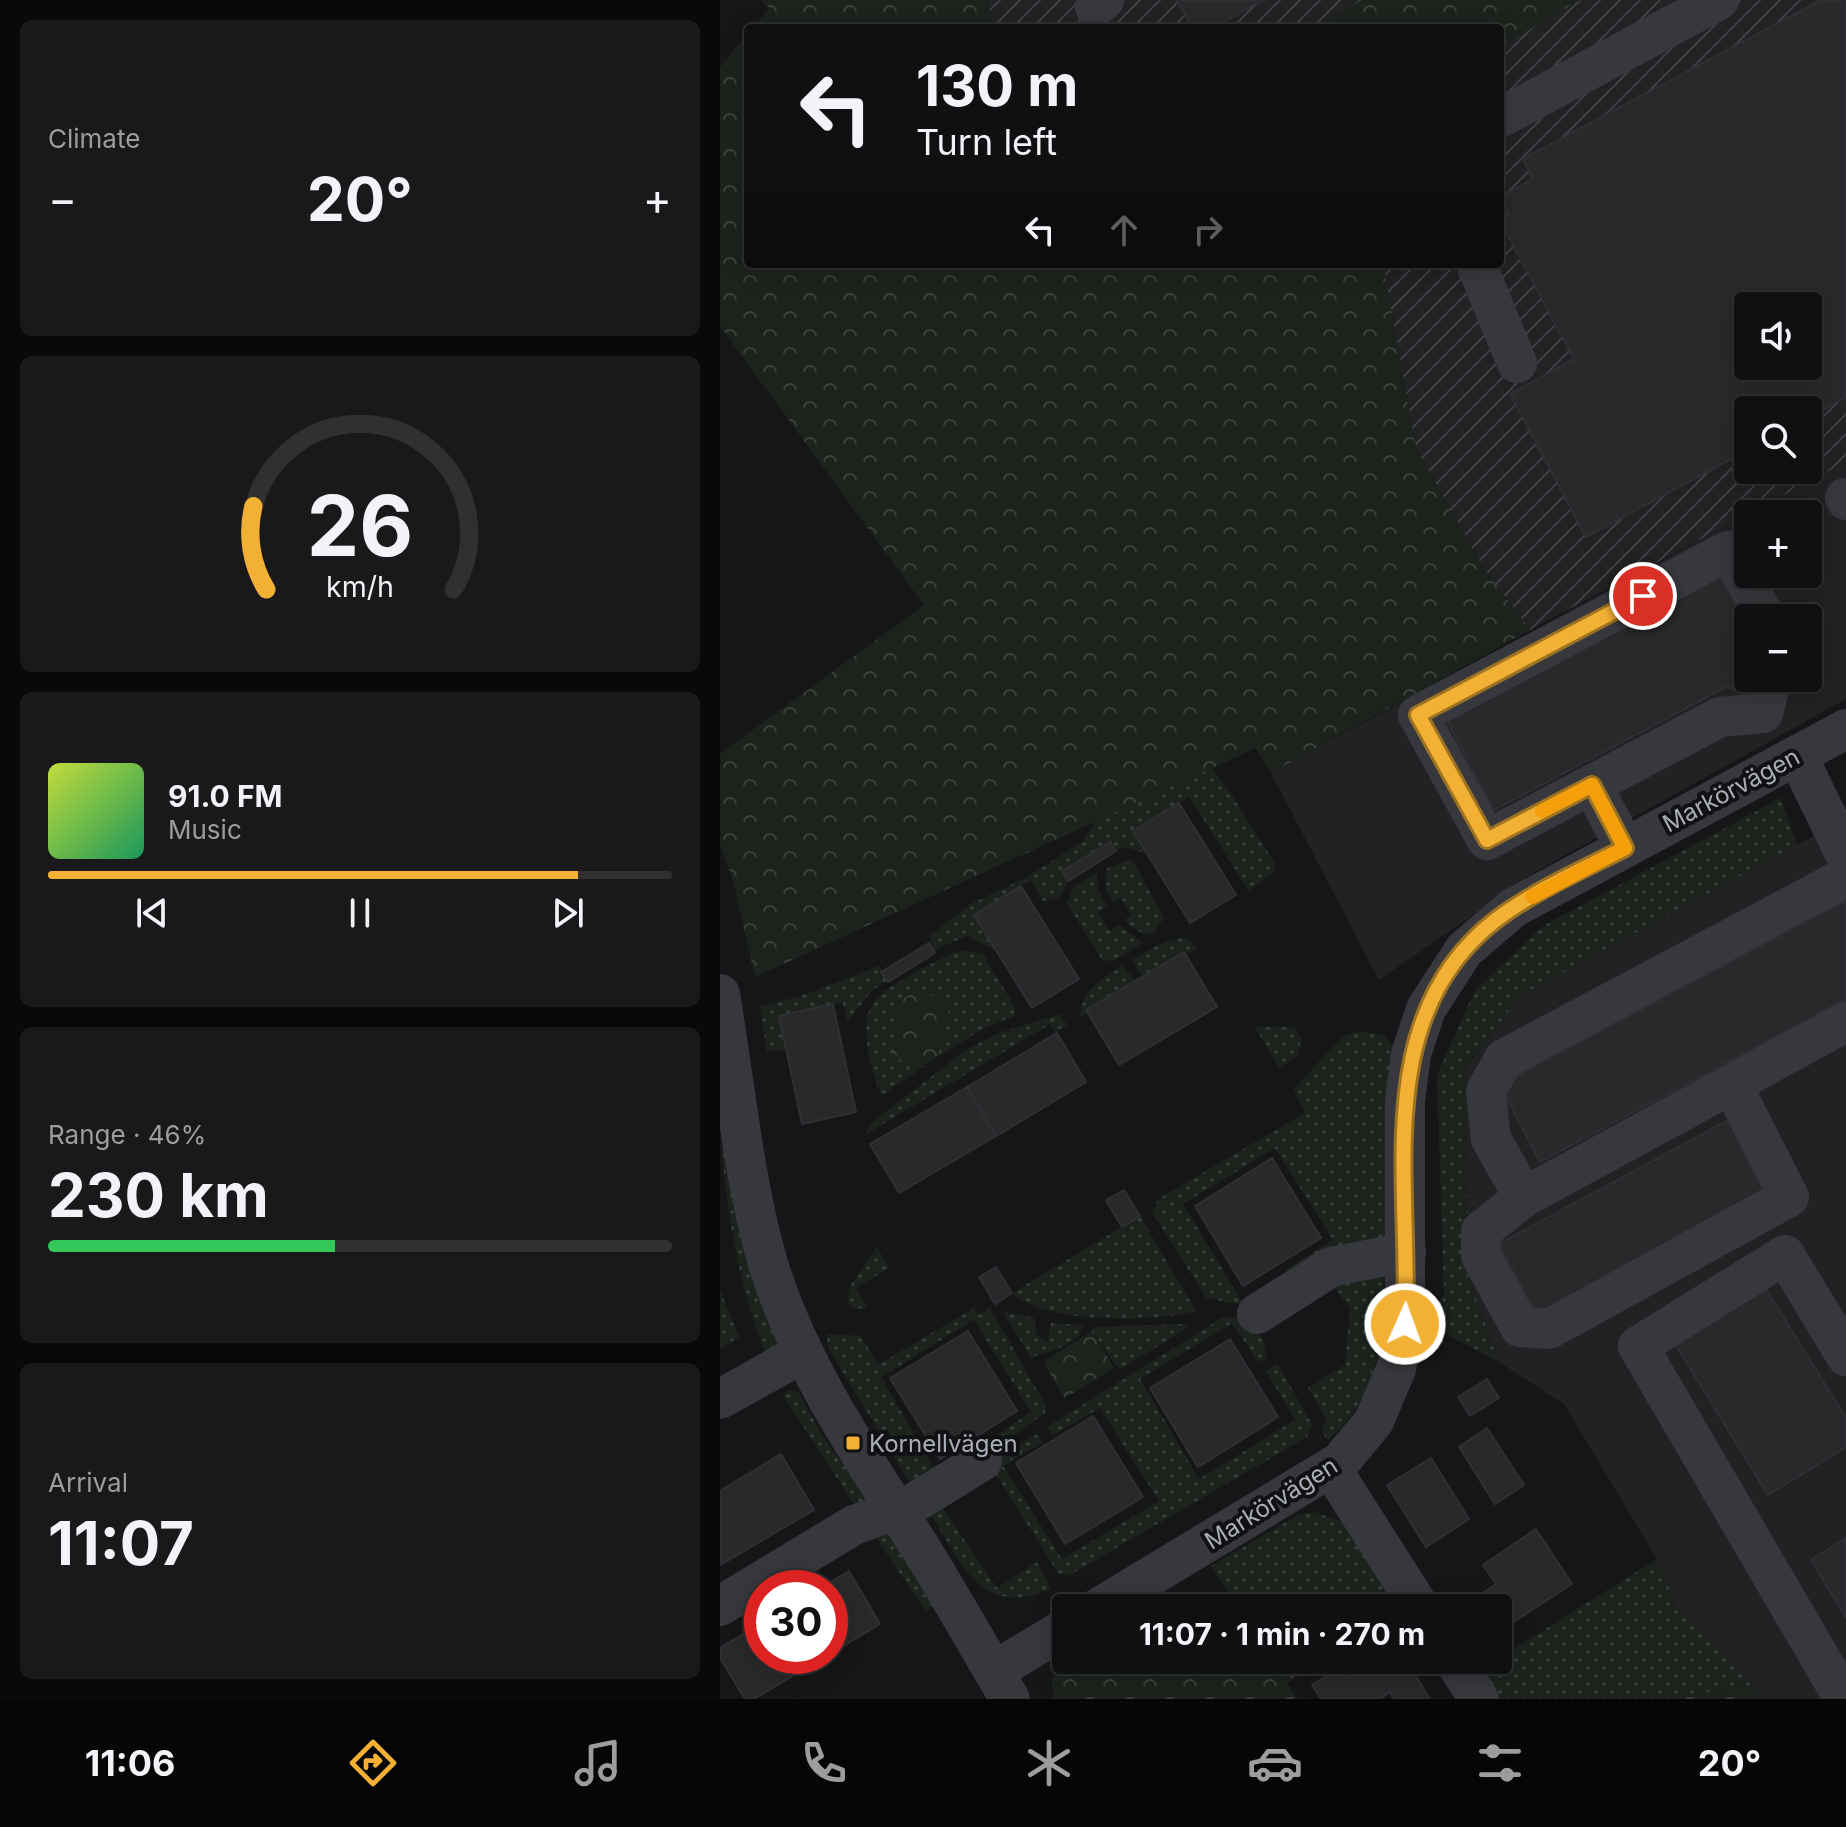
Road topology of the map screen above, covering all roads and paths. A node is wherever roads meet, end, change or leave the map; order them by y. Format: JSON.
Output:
{"nodes":[{"id":1,"x":1719,"y":0,"type":"edge"},
{"id":2,"x":1504,"y":116,"type":"edge"},
{"id":3,"x":1478,"y":268,"type":"edge"},
{"id":4,"x":1517,"y":363,"type":"dead end"},
{"id":5,"x":1758,"y":604,"type":"edge"},
{"id":6,"x":1768,"y":692,"type":"edge"},
{"id":7,"x":1846,"y":729,"type":"edge"},
{"id":8,"x":1797,"y":755,"type":"junction"},
{"id":9,"x":1592,"y":785,"type":"junction"},
{"id":10,"x":1625,"y":848,"type":"junction"},
{"id":11,"x":1846,"y":856,"type":"edge"},
{"id":12,"x":1846,"y":877,"type":"edge"},
{"id":13,"x":720,"y":994,"type":"edge"},
{"id":14,"x":1846,"y":1022,"type":"edge"},
{"id":15,"x":1732,"y":1085,"type":"junction"},
{"id":16,"x":1524,"y":1197,"type":"junction"},
{"id":17,"x":1406,"y":1252,"type":"junction"},
{"id":18,"x":1257,"y":1314,"type":"dead end"},
{"id":19,"x":803,"y":1353,"type":"junction"},
{"id":20,"x":1846,"y":1356,"type":"edge"},
{"id":21,"x":720,"y":1399,"type":"edge"},
{"id":22,"x":982,"y":1461,"type":"dead end"},
{"id":23,"x":1331,"y":1468,"type":"junction"},
{"id":24,"x":895,"y":1508,"type":"junction"},
{"id":25,"x":1121,"y":1594,"type":"edge"},
{"id":26,"x":1411,"y":1594,"type":"edge"},
{"id":27,"x":720,"y":1606,"type":"edge"},
{"id":28,"x":1052,"y":1640,"type":"edge"},
{"id":29,"x":1463,"y":1674,"type":"edge"},
{"id":30,"x":1002,"y":1685,"type":"edge"},
{"id":31,"x":1479,"y":1699,"type":"edge"},
{"id":32,"x":1844,"y":1699,"type":"edge"}],
"edges":[{"from":1,"to":2,"type":"street"},
{"from":3,"to":4,"type":"street"},
{"from":5,"to":9,"type":"street"},
{"from":6,"to":9,"type":"street"},
{"from":7,"to":8,"type":"street","name":"Markörvägen"},
{"from":8,"to":10,"type":"street","name":"Markörvägen"},
{"from":8,"to":11,"type":"street"},
{"from":9,"to":10,"type":"street"},
{"from":10,"to":17,"type":"street","name":"Markörvägen"},
{"from":12,"to":16,"type":"street"},
{"from":13,"to":19,"type":"street"},
{"from":14,"to":15,"type":"street"},
{"from":15,"to":16,"type":"street"},
{"from":15,"to":16,"type":"street"},
{"from":17,"to":18,"type":"street"},
{"from":17,"to":23,"type":"street","name":"Markörvägen"},
{"from":19,"to":21,"type":"street"},
{"from":19,"to":24,"type":"street"},
{"from":20,"to":32,"type":"street"},
{"from":22,"to":24,"type":"street"},
{"from":23,"to":25,"type":"street","name":"Markörvägen"},
{"from":23,"to":26,"type":"street"},
{"from":24,"to":27,"type":"street"},
{"from":24,"to":30,"type":"street"},
{"from":28,"to":30,"type":"street"},
{"from":29,"to":31,"type":"street"}]}
